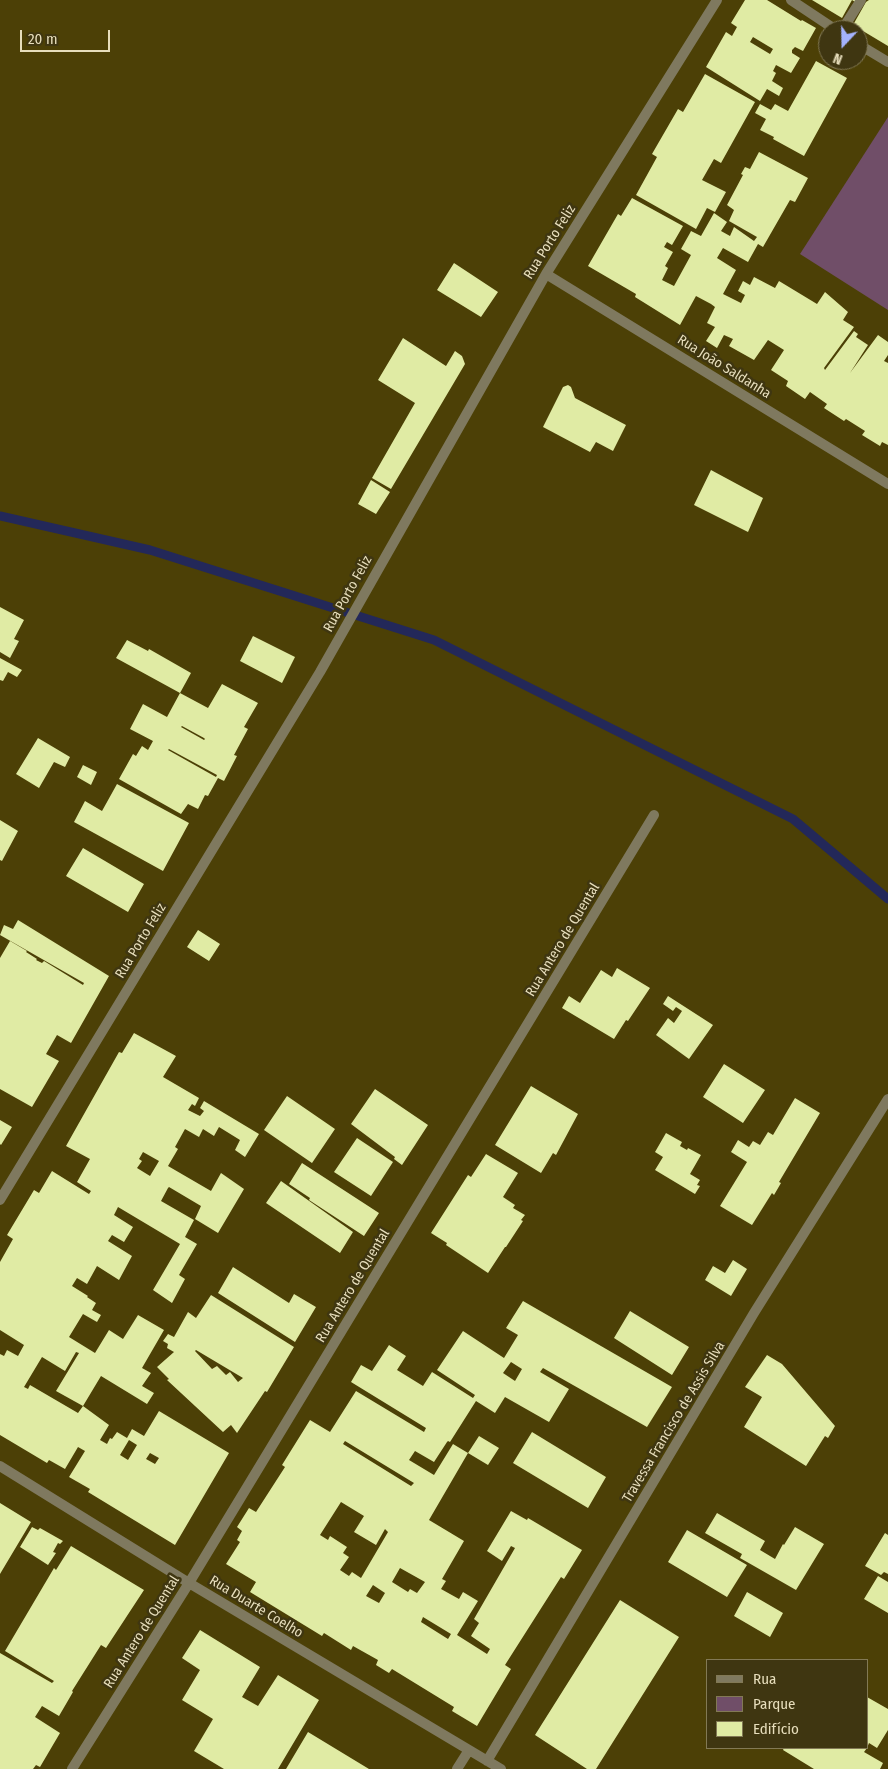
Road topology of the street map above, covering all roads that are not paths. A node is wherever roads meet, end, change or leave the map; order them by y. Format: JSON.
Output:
{"nodes":[{"id":1,"x":717,"y":0,"type":"edge"},
{"id":2,"x":791,"y":0,"type":"edge"},
{"id":3,"x":862,"y":0,"type":"edge"},
{"id":4,"x":821,"y":20,"type":"edge"},
{"id":5,"x":849,"y":20,"type":"edge"},
{"id":6,"x":868,"y":50,"type":"edge"},
{"id":7,"x":888,"y":62,"type":"edge"},
{"id":8,"x":546,"y":274,"type":"junction"},
{"id":9,"x":888,"y":484,"type":"edge"},
{"id":10,"x":654,"y":816,"type":"dead end"},
{"id":11,"x":888,"y":1098,"type":"edge"},
{"id":12,"x":0,"y":1200,"type":"edge"},
{"id":13,"x":0,"y":1466,"type":"edge"},
{"id":14,"x":189,"y":1583,"type":"junction"},
{"id":15,"x":468,"y":1750,"type":"junction"},
{"id":16,"x":487,"y":1761,"type":"junction"},
{"id":17,"x":72,"y":1769,"type":"edge"},
{"id":18,"x":457,"y":1769,"type":"edge"},
{"id":19,"x":500,"y":1769,"type":"edge"}],
"edges":[{"from":1,"to":8,"type":"street","name":"Rua Porto Feliz"},
{"from":2,"to":4,"type":"street"},
{"from":3,"to":5,"type":"street"},
{"from":6,"to":7,"type":"street"},
{"from":8,"to":9,"type":"street","name":"Rua João Saldanha"},
{"from":8,"to":12,"type":"street","name":"Rua Porto Feliz"},
{"from":10,"to":14,"type":"street","name":"Rua Antero de Quental"},
{"from":11,"to":16,"type":"street","name":"Travessa Francisco de Assis Silva"},
{"from":13,"to":14,"type":"street","name":"Rua Duarte Coelho"},
{"from":14,"to":15,"type":"street","name":"Rua Duarte Coelho"},
{"from":14,"to":17,"type":"street","name":"Rua Antero de Quental"},
{"from":15,"to":16,"type":"street","name":"Rua Duarte Coelho"},
{"from":15,"to":18,"type":"street"},
{"from":16,"to":19,"type":"street","name":"Rua Duarte Coelho"}]}
